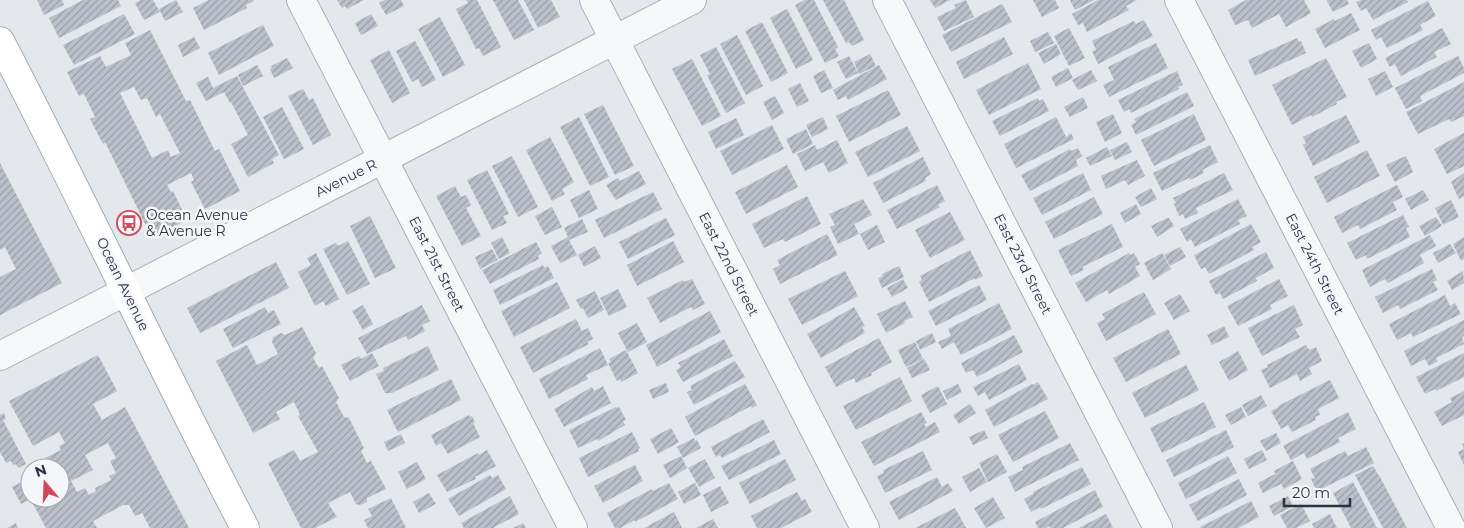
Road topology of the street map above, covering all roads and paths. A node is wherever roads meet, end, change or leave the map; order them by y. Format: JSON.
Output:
{"nodes":[{"id":1,"x":301,"y":0,"type":"edge"},
{"id":2,"x":594,"y":0,"type":"edge"},
{"id":3,"x":692,"y":0,"type":"edge"},
{"id":4,"x":887,"y":0,"type":"edge"},
{"id":5,"x":1179,"y":0,"type":"edge"},
{"id":6,"x":615,"y":40,"type":"junction"},
{"id":7,"x":0,"y":41,"type":"edge"},
{"id":8,"x":383,"y":159,"type":"junction"},
{"id":9,"x":126,"y":291,"type":"junction"},
{"id":10,"x":0,"y":356,"type":"edge"},
{"id":11,"x":245,"y":528,"type":"edge"},
{"id":12,"x":573,"y":528,"type":"edge"},
{"id":13,"x":865,"y":528,"type":"edge"},
{"id":14,"x":1158,"y":528,"type":"edge"},
{"id":15,"x":1451,"y":528,"type":"edge"}],
"edges":[{"from":1,"to":8,"type":"street","name":"East 21st Street"},
{"from":2,"to":6,"type":"street","name":"East 22nd Street"},
{"from":3,"to":6,"type":"street","name":"Avenue R"},
{"from":4,"to":14,"type":"street","name":"East 23rd Street"},
{"from":5,"to":15,"type":"street","name":"East 24th Street"},
{"from":6,"to":8,"type":"street","name":"Avenue R"},
{"from":6,"to":13,"type":"street","name":"East 22nd Street"},
{"from":7,"to":9,"type":"main road","name":"Ocean Avenue"},
{"from":8,"to":9,"type":"street","name":"Avenue R"},
{"from":8,"to":12,"type":"street","name":"East 21st Street"},
{"from":9,"to":10,"type":"street","name":"Avenue R"},
{"from":9,"to":11,"type":"main road","name":"Ocean Avenue"}]}
